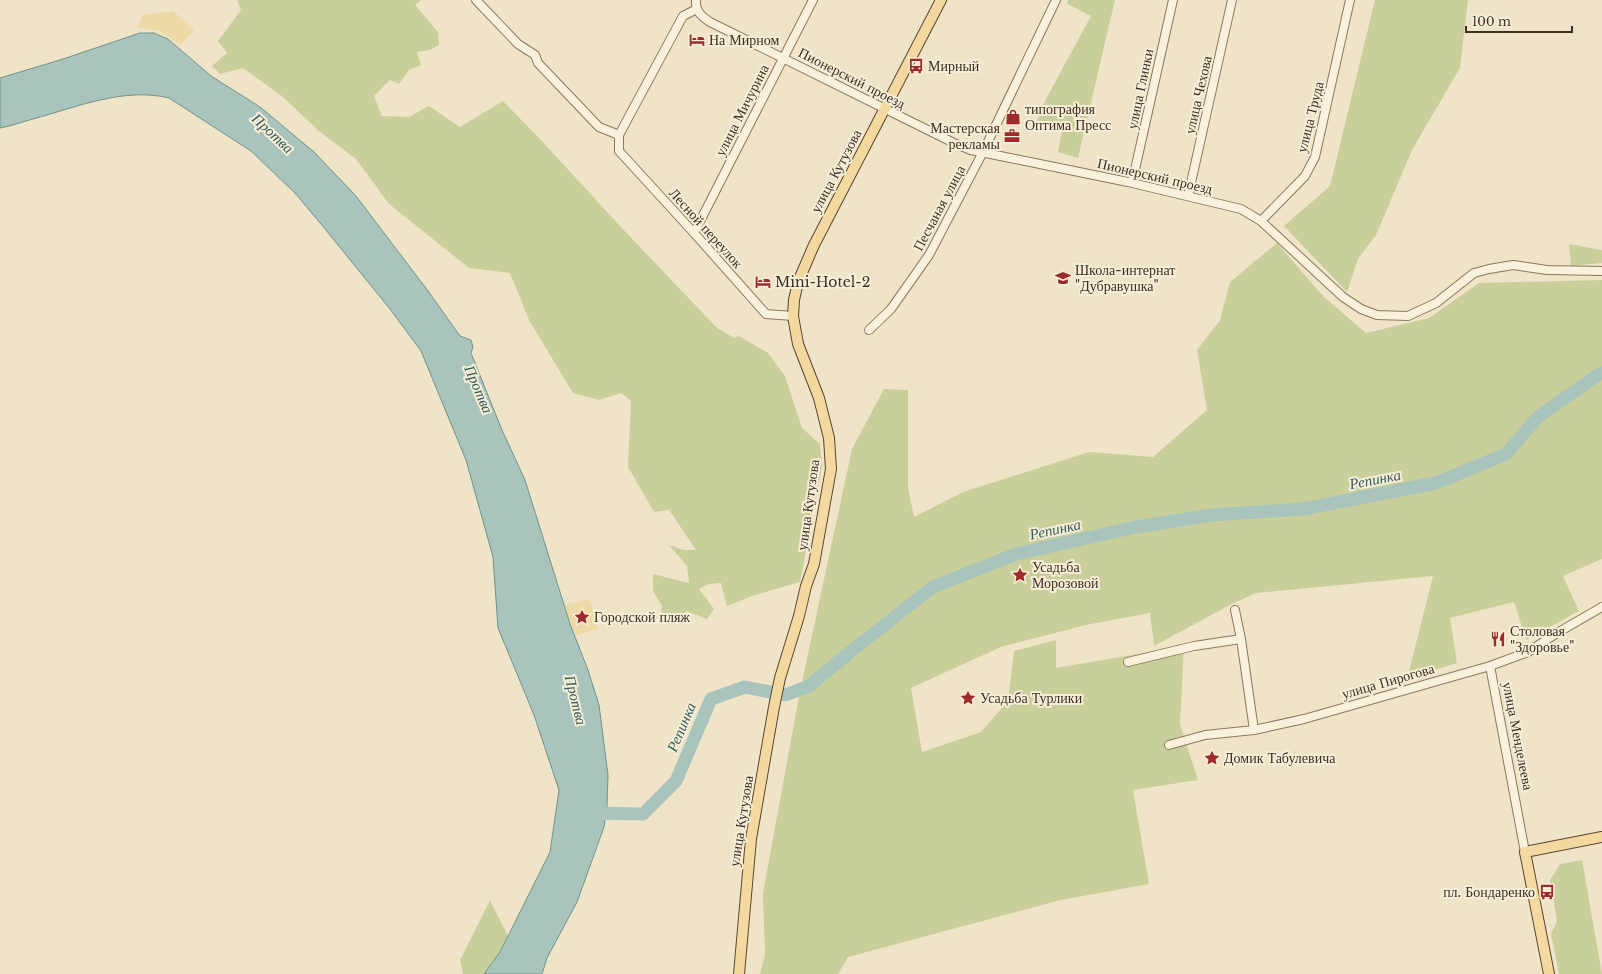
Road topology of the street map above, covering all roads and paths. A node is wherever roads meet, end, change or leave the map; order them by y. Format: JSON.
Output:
{"nodes":[{"id":1,"x":476,"y":0,"type":"edge"},
{"id":2,"x":696,"y":0,"type":"edge"},
{"id":3,"x":813,"y":0,"type":"edge"},
{"id":4,"x":941,"y":0,"type":"edge"},
{"id":5,"x":1056,"y":0,"type":"edge"},
{"id":6,"x":1173,"y":0,"type":"edge"},
{"id":7,"x":1232,"y":0,"type":"edge"},
{"id":8,"x":1350,"y":0,"type":"edge"},
{"id":9,"x":697,"y":9,"type":"junction"},
{"id":10,"x":784,"y":58,"type":"junction"},
{"id":11,"x":885,"y":109,"type":"junction"},
{"id":12,"x":619,"y":135,"type":"junction"},
{"id":13,"x":983,"y":152,"type":"junction"},
{"id":14,"x":1132,"y":183,"type":"junction"},
{"id":15,"x":1188,"y":196,"type":"junction"},
{"id":16,"x":1261,"y":221,"type":"junction"},
{"id":17,"x":694,"y":233,"type":"junction"},
{"id":18,"x":1602,"y":271,"type":"edge"},
{"id":19,"x":793,"y":316,"type":"junction"},
{"id":20,"x":869,"y":330,"type":"dead end"},
{"id":21,"x":1602,"y":607,"type":"edge"},
{"id":22,"x":1235,"y":610,"type":"dead end"},
{"id":23,"x":1242,"y":639,"type":"junction"},
{"id":24,"x":1128,"y":662,"type":"dead end"},
{"id":25,"x":1490,"y":666,"type":"junction"},
{"id":26,"x":1254,"y":730,"type":"junction"},
{"id":27,"x":1168,"y":745,"type":"dead end"},
{"id":28,"x":1602,"y":837,"type":"edge"},
{"id":29,"x":1525,"y":852,"type":"junction"},
{"id":30,"x":739,"y":974,"type":"edge"},
{"id":31,"x":1548,"y":974,"type":"edge"}],
"edges":[{"from":1,"to":12,"type":"street"},
{"from":2,"to":9,"type":"street"},
{"from":3,"to":10,"type":"street","name":"улица Мичурина"},
{"from":4,"to":11,"type":"main road","name":"улица Кутузова"},
{"from":5,"to":13,"type":"street","name":"Песчаная улица"},
{"from":6,"to":14,"type":"street","name":"улица Глинки"},
{"from":7,"to":15,"type":"street","name":"улица Чехова"},
{"from":8,"to":16,"type":"street","name":"улица Труда"},
{"from":9,"to":10,"type":"street","name":"Пионерский проезд"},
{"from":9,"to":12,"type":"street"},
{"from":10,"to":11,"type":"street","name":"Пионерский проезд"},
{"from":10,"to":17,"type":"street","name":"улица Мичурина"},
{"from":11,"to":13,"type":"street","name":"Пионерский проезд"},
{"from":11,"to":19,"type":"main road","name":"улица Кутузова"},
{"from":12,"to":17,"type":"street","name":"Лесной переулок"},
{"from":13,"to":14,"type":"street","name":"Пионерский проезд"},
{"from":13,"to":20,"type":"street","name":"Песчаная улица"},
{"from":14,"to":15,"type":"street","name":"Пионерский проезд"},
{"from":15,"to":16,"type":"street","name":"Пионерский проезд"},
{"from":16,"to":18,"type":"street","name":"Пионерский проезд"},
{"from":17,"to":19,"type":"street","name":"Лесной переулок"},
{"from":19,"to":30,"type":"main road","name":"улица Кутузова"},
{"from":21,"to":25,"type":"street","name":"улица Пирогова"},
{"from":22,"to":23,"type":"street"},
{"from":23,"to":24,"type":"street"},
{"from":23,"to":26,"type":"street"},
{"from":25,"to":26,"type":"street","name":"улица Пирогова"},
{"from":25,"to":29,"type":"street","name":"улица Менделеева"},
{"from":26,"to":27,"type":"street","name":"улица Пирогова"},
{"from":28,"to":29,"type":"main road"},
{"from":29,"to":31,"type":"main road"}]}
